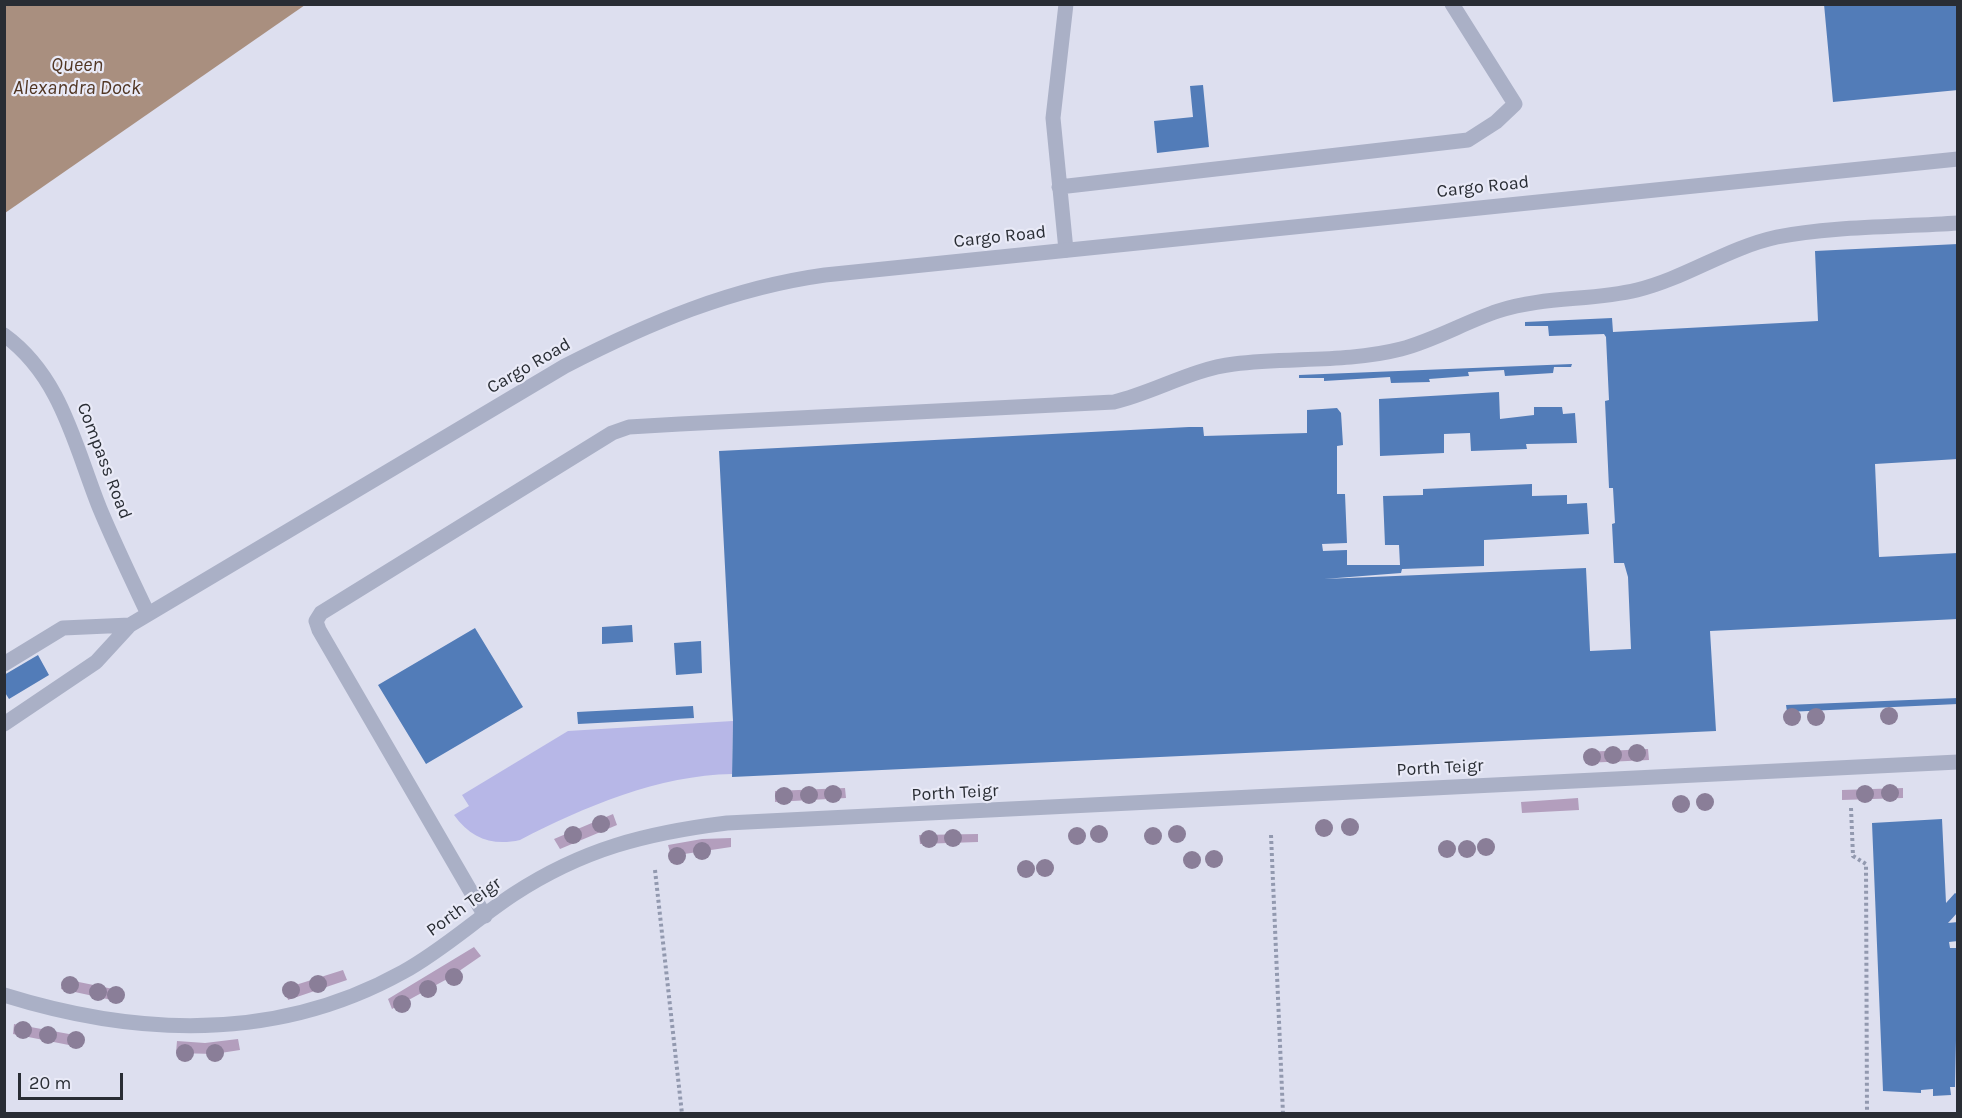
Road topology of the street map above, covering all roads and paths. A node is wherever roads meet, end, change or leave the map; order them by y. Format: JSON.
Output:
{"nodes":[{"id":1,"x":1066,"y":4,"type":"edge"},
{"id":2,"x":1452,"y":4,"type":"edge"},
{"id":3,"x":1958,"y":159,"type":"edge"},
{"id":4,"x":1059,"y":187,"type":"junction"},
{"id":5,"x":1958,"y":224,"type":"edge"},
{"id":6,"x":1066,"y":250,"type":"junction"},
{"id":7,"x":4,"y":335,"type":"edge"},
{"id":8,"x":148,"y":615,"type":"junction"},
{"id":9,"x":130,"y":625,"type":"junction"},
{"id":10,"x":4,"y":664,"type":"edge"},
{"id":11,"x":4,"y":724,"type":"edge"},
{"id":12,"x":1958,"y":762,"type":"edge"},
{"id":13,"x":1851,"y":808,"type":"dead end"},
{"id":14,"x":1271,"y":835,"type":"dead end"},
{"id":15,"x":655,"y":870,"type":"dead end"},
{"id":16,"x":484,"y":916,"type":"junction"},
{"id":17,"x":4,"y":995,"type":"edge"},
{"id":18,"x":682,"y":1113,"type":"edge"},
{"id":19,"x":1283,"y":1113,"type":"edge"},
{"id":20,"x":1867,"y":1113,"type":"edge"}],
"edges":[{"from":1,"to":4,"type":"street"},
{"from":2,"to":4,"type":"street"},
{"from":3,"to":6,"type":"street","name":"Cargo Road"},
{"from":4,"to":6,"type":"street"},
{"from":5,"to":16,"type":"street"},
{"from":6,"to":8,"type":"street","name":"Cargo Road"},
{"from":7,"to":8,"type":"street","name":"Compass Road"},
{"from":8,"to":9,"type":"street","name":"Cargo Road"},
{"from":9,"to":10,"type":"street"},
{"from":9,"to":11,"type":"street"},
{"from":12,"to":16,"type":"street","name":"Porth Teigr"},
{"from":13,"to":20,"type":"path"},
{"from":14,"to":19,"type":"path"},
{"from":15,"to":18,"type":"path"},
{"from":16,"to":17,"type":"street","name":"Porth Teigr"}]}
